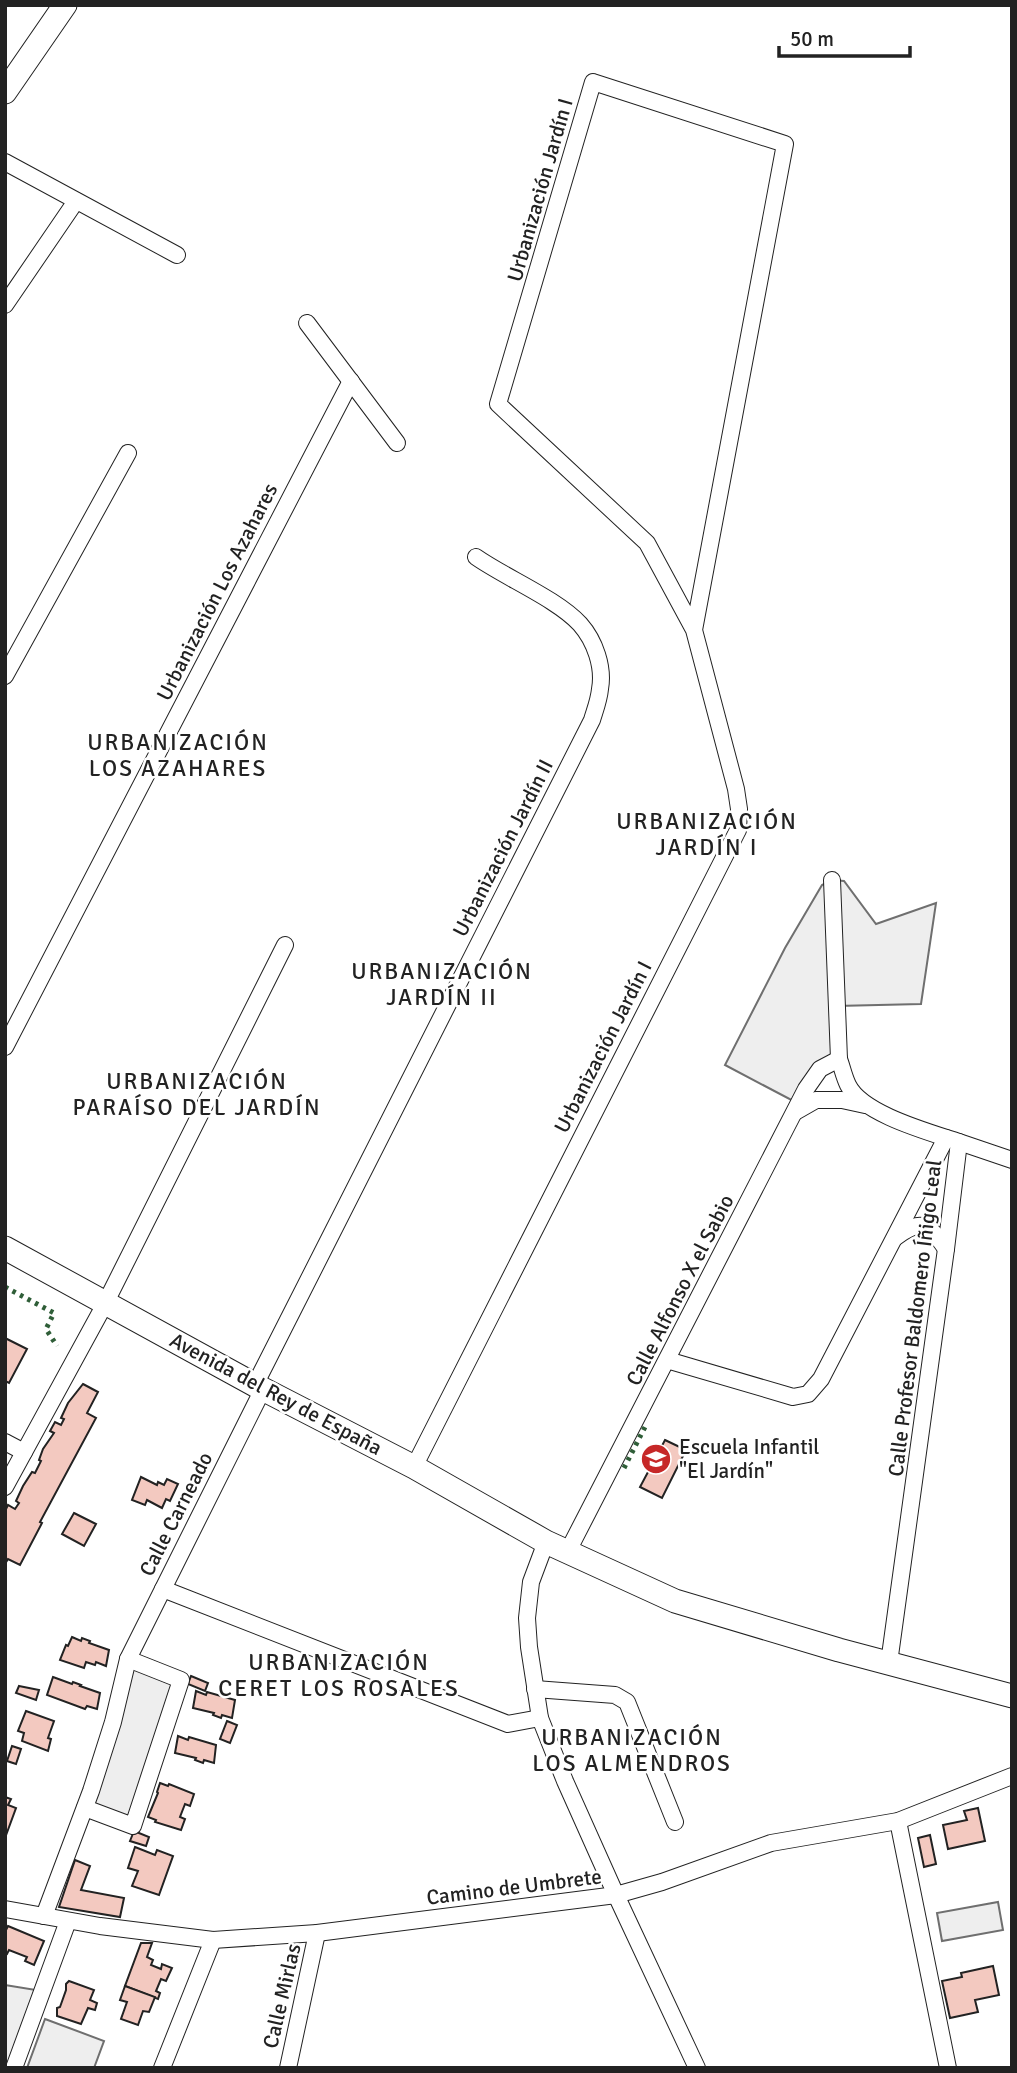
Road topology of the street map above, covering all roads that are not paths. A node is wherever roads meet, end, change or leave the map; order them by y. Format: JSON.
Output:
{"nodes":[{"id":1,"x":65,"y":5,"type":"edge"},
{"id":2,"x":5,"y":92,"type":"edge"},
{"id":3,"x":5,"y":162,"type":"edge"},
{"id":4,"x":76,"y":201,"type":"junction"},
{"id":5,"x":177,"y":255,"type":"dead end"},
{"id":6,"x":5,"y":305,"type":"edge"},
{"id":7,"x":307,"y":323,"type":"dead end"},
{"id":8,"x":351,"y":381,"type":"junction"},
{"id":9,"x":397,"y":443,"type":"dead end"},
{"id":10,"x":128,"y":453,"type":"dead end"},
{"id":11,"x":476,"y":557,"type":"dead end"},
{"id":12,"x":694,"y":630,"type":"junction"},
{"id":13,"x":5,"y":676,"type":"edge"},
{"id":14,"x":832,"y":880,"type":"dead end"},
{"id":15,"x":285,"y":945,"type":"dead end"},
{"id":16,"x":5,"y":1047,"type":"edge"},
{"id":17,"x":839,"y":1059,"type":"junction"},
{"id":18,"x":865,"y":1105,"type":"junction"},
{"id":19,"x":795,"y":1112,"type":"junction"},
{"id":20,"x":952,"y":1140,"type":"junction"},
{"id":21,"x":1012,"y":1160,"type":"edge"},
{"id":22,"x":894,"y":1238,"type":"junction"},
{"id":23,"x":5,"y":1246,"type":"edge"},
{"id":24,"x":946,"y":1249,"type":"junction"},
{"id":25,"x":106,"y":1302,"type":"junction"},
{"id":26,"x":667,"y":1360,"type":"junction"},
{"id":27,"x":259,"y":1387,"type":"junction"},
{"id":28,"x":5,"y":1442,"type":"edge"},
{"id":29,"x":24,"y":1451,"type":"junction"},
{"id":30,"x":414,"y":1467,"type":"junction"},
{"id":31,"x":5,"y":1487,"type":"edge"},
{"id":32,"x":547,"y":1542,"type":"junction"},
{"id":33,"x":568,"y":1551,"type":"junction"},
{"id":34,"x":163,"y":1589,"type":"junction"},
{"id":35,"x":128,"y":1659,"type":"junction"},
{"id":36,"x":889,"y":1663,"type":"junction"},
{"id":37,"x":535,"y":1689,"type":"junction"},
{"id":38,"x":1012,"y":1696,"type":"edge"},
{"id":39,"x":540,"y":1718,"type":"junction"},
{"id":40,"x":1012,"y":1776,"type":"edge"},
{"id":41,"x":85,"y":1808,"type":"junction"},
{"id":42,"x":898,"y":1821,"type":"junction"},
{"id":43,"x":675,"y":1822,"type":"dead end"},
{"id":44,"x":616,"y":1895,"type":"junction"},
{"id":45,"x":5,"y":1909,"type":"edge"},
{"id":46,"x":44,"y":1916,"type":"junction"},
{"id":47,"x":68,"y":1920,"type":"junction"},
{"id":48,"x":317,"y":1933,"type":"junction"},
{"id":49,"x":213,"y":1940,"type":"junction"},
{"id":50,"x":14,"y":2068,"type":"edge"},
{"id":51,"x":162,"y":2068,"type":"edge"},
{"id":52,"x":288,"y":2068,"type":"edge"},
{"id":53,"x":697,"y":2068,"type":"edge"},
{"id":54,"x":948,"y":2068,"type":"edge"}],
"edges":[{"from":1,"to":2,"type":"main road"},
{"from":3,"to":4,"type":"street"},
{"from":4,"to":5,"type":"street"},
{"from":4,"to":6,"type":"street"},
{"from":7,"to":8,"type":"street"},
{"from":8,"to":9,"type":"street"},
{"from":8,"to":16,"type":"street","name":"Urbanización Los Azahares"},
{"from":10,"to":13,"type":"street"},
{"from":11,"to":27,"type":"street","name":"Urbanización Jardín II"},
{"from":12,"to":12,"type":"street","name":"Urbanización Jardín I"},
{"from":12,"to":30,"type":"street","name":"Urbanización Jardín I"},
{"from":14,"to":17,"type":"street","name":"Calle Profesor Baldomero Íñigo Leal"},
{"from":15,"to":25,"type":"street"},
{"from":17,"to":18,"type":"street","name":"Calle Profesor Baldomero Íñigo Leal"},
{"from":17,"to":19,"type":"street","name":"Calle Alfonso X el Sabio"},
{"from":18,"to":19,"type":"street"},
{"from":18,"to":20,"type":"street","name":"Calle Profesor Baldomero Íñigo Leal"},
{"from":19,"to":26,"type":"street","name":"Calle Alfonso X el Sabio"},
{"from":20,"to":21,"type":"street"},
{"from":20,"to":22,"type":"street"},
{"from":20,"to":24,"type":"street","name":"Calle Profesor Baldomero Íñigo Leal"},
{"from":22,"to":24,"type":"street"},
{"from":22,"to":26,"type":"street"},
{"from":23,"to":25,"type":"main road","name":"Avenida del Rey de España"},
{"from":24,"to":36,"type":"street","name":"Calle Profesor Baldomero Íñigo Leal"},
{"from":25,"to":27,"type":"main road","name":"Avenida del Rey de España"},
{"from":25,"to":29,"type":"street"},
{"from":26,"to":33,"type":"street","name":"Calle Alfonso X el Sabio"},
{"from":27,"to":30,"type":"main road","name":"Avenida del Rey de España"},
{"from":27,"to":34,"type":"street","name":"Calle Carneado"},
{"from":28,"to":29,"type":"street"},
{"from":29,"to":31,"type":"street"},
{"from":30,"to":32,"type":"main road","name":"Avenida del Rey de España"},
{"from":32,"to":33,"type":"main road","name":"Avenida del Rey de España"},
{"from":32,"to":37,"type":"street"},
{"from":33,"to":36,"type":"main road","name":"Avenida del Rey de España"},
{"from":34,"to":35,"type":"street","name":"Calle Carneado"},
{"from":34,"to":39,"type":"street"},
{"from":35,"to":41,"type":"street","name":"Calle Carneado"},
{"from":35,"to":41,"type":"street"},
{"from":36,"to":38,"type":"main road","name":"Avenida del Rey de España"},
{"from":37,"to":39,"type":"street"},
{"from":37,"to":43,"type":"street"},
{"from":39,"to":44,"type":"street"},
{"from":40,"to":42,"type":"street","name":"Camino de Umbrete"},
{"from":41,"to":46,"type":"street","name":"Calle Carneado"},
{"from":42,"to":44,"type":"street","name":"Camino de Umbrete"},
{"from":42,"to":54,"type":"street"},
{"from":44,"to":48,"type":"street","name":"Camino de Umbrete"},
{"from":44,"to":53,"type":"street"},
{"from":45,"to":46,"type":"street","name":"Camino de Umbrete"},
{"from":46,"to":47,"type":"street","name":"Camino de Umbrete"},
{"from":47,"to":49,"type":"street","name":"Camino de Umbrete"},
{"from":47,"to":50,"type":"street"},
{"from":48,"to":49,"type":"street","name":"Camino de Umbrete"},
{"from":48,"to":52,"type":"street","name":"Calle Mirlas"},
{"from":49,"to":51,"type":"street"}]}
